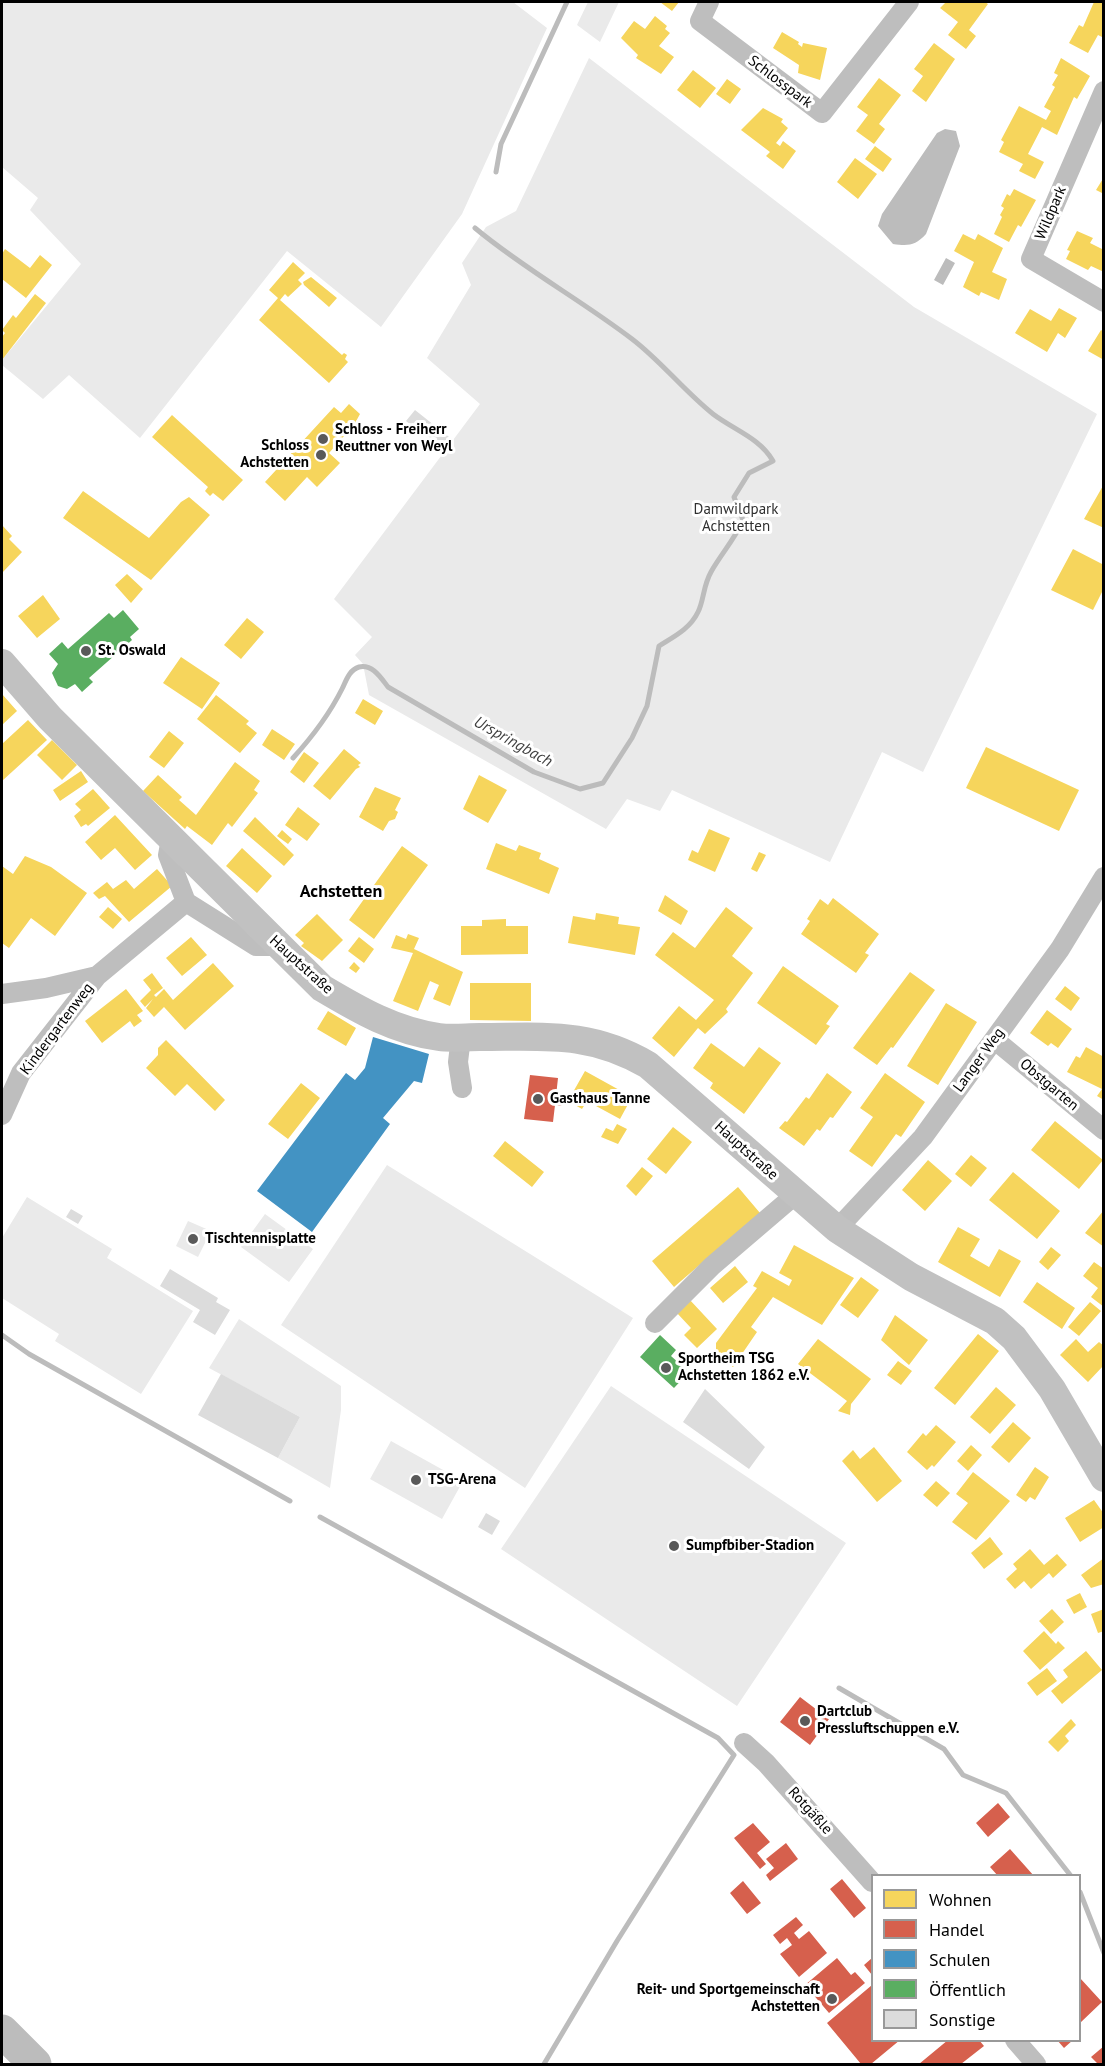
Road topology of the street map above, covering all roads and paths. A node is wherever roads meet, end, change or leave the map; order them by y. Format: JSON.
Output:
{"nodes":[{"id":1,"x":709,"y":2,"type":"edge"},
{"id":2,"x":909,"y":2,"type":"edge"},
{"id":3,"x":1104,"y":91,"type":"edge"},
{"id":4,"x":1104,"y":302,"type":"edge"},
{"id":5,"x":2,"y":663,"type":"edge"},
{"id":6,"x":171,"y":839,"type":"junction"},
{"id":7,"x":1104,"y":877,"type":"edge"},
{"id":8,"x":186,"y":902,"type":"junction"},
{"id":9,"x":278,"y":946,"type":"junction"},
{"id":10,"x":98,"y":976,"type":"junction"},
{"id":11,"x":2,"y":993,"type":"edge"},
{"id":12,"x":461,"y":1037,"type":"junction"},
{"id":13,"x":995,"y":1040,"type":"junction"},
{"id":14,"x":462,"y":1088,"type":"dead end"},
{"id":15,"x":2,"y":1115,"type":"edge"},
{"id":16,"x":1104,"y":1130,"type":"edge"},
{"id":17,"x":795,"y":1195,"type":"junction"},
{"id":18,"x":837,"y":1229,"type":"junction"},
{"id":19,"x":655,"y":1323,"type":"dead end"},
{"id":20,"x":1104,"y":1478,"type":"edge"},
{"id":21,"x":744,"y":1743,"type":"dead end"},
{"id":22,"x":871,"y":1880,"type":"edge"},
{"id":23,"x":1017,"y":2042,"type":"edge"},
{"id":24,"x":1036,"y":2064,"type":"edge"}],
"edges":[{"from":1,"to":2,"type":"street","name":"Schlosspark"},
{"from":3,"to":4,"type":"street","name":"Wildpark"},
{"from":5,"to":6,"type":"street","name":"Hauptstraße"},
{"from":6,"to":8,"type":"street"},
{"from":6,"to":9,"type":"street","name":"Hauptstraße"},
{"from":7,"to":13,"type":"street","name":"Langer Weg"},
{"from":8,"to":9,"type":"street"},
{"from":8,"to":10,"type":"street","name":"Kindergartenweg"},
{"from":9,"to":12,"type":"street","name":"Hauptstraße"},
{"from":10,"to":11,"type":"street","name":"Kindergartenweg"},
{"from":10,"to":15,"type":"street","name":"Kindergartenweg"},
{"from":12,"to":14,"type":"street"},
{"from":12,"to":17,"type":"street","name":"Hauptstraße"},
{"from":13,"to":16,"type":"street","name":"Obstgarten"},
{"from":13,"to":18,"type":"street","name":"Langer Weg"},
{"from":17,"to":18,"type":"street","name":"Hauptstraße"},
{"from":17,"to":19,"type":"street"},
{"from":18,"to":20,"type":"street","name":"Hauptstraße"},
{"from":21,"to":22,"type":"street","name":"Rotgäßle"},
{"from":23,"to":24,"type":"street"}]}
